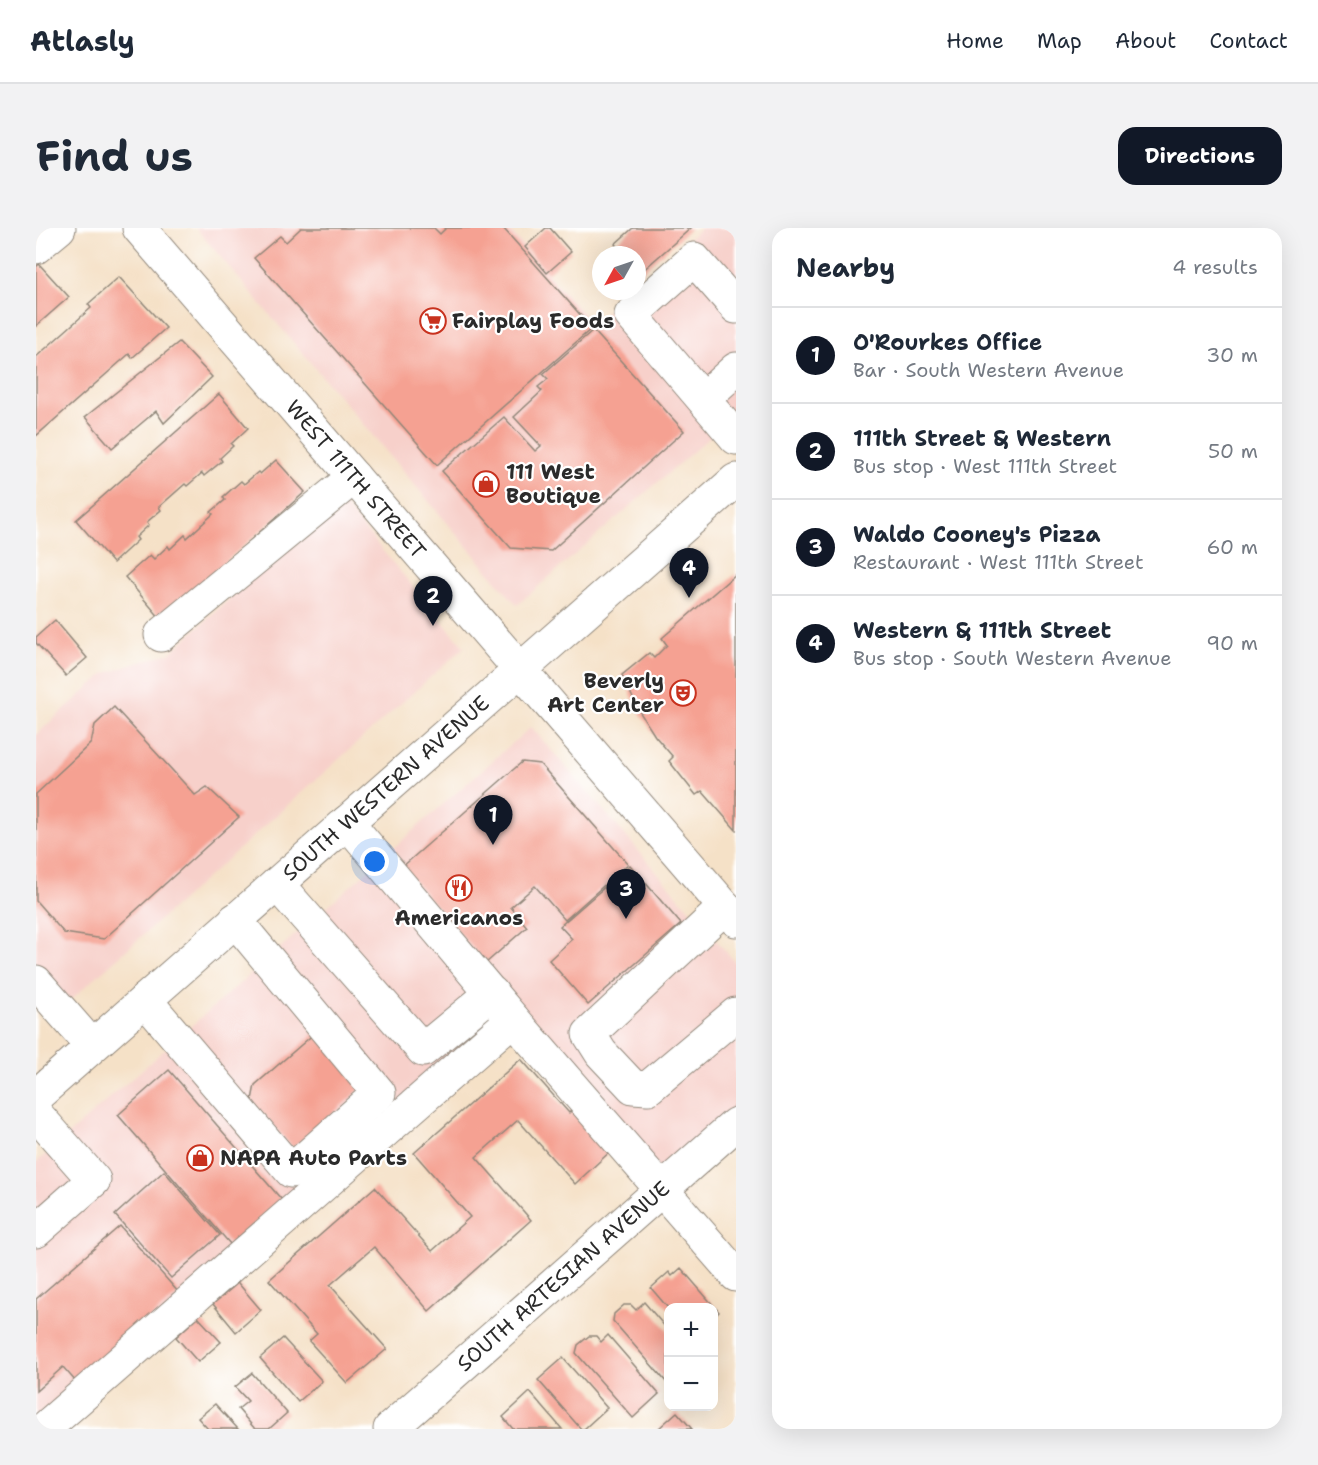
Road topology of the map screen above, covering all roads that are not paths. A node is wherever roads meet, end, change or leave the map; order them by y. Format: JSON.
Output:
{"nodes":[{"id":1,"x":58,"y":228,"type":"edge"},
{"id":2,"x":139,"y":228,"type":"edge"},
{"id":3,"x":36,"y":247,"type":"edge"},
{"id":4,"x":736,"y":307,"type":"edge"},
{"id":5,"x":736,"y":369,"type":"edge"},
{"id":6,"x":703,"y":399,"type":"junction"},
{"id":7,"x":736,"y":438,"type":"edge"},
{"id":8,"x":354,"y":477,"type":"junction"},
{"id":9,"x":736,"y":480,"type":"edge"},
{"id":10,"x":161,"y":634,"type":"dead end"},
{"id":11,"x":521,"y":669,"type":"junction"},
{"id":12,"x":347,"y":822,"type":"junction"},
{"id":13,"x":277,"y":884,"type":"junction"},
{"id":14,"x":730,"y":914,"type":"edge"},
{"id":15,"x":235,"y":920,"type":"junction"},
{"id":16,"x":36,"y":982,"type":"edge"},
{"id":17,"x":492,"y":993,"type":"junction"},
{"id":18,"x":145,"y":1000,"type":"junction"},
{"id":19,"x":736,"y":1014,"type":"edge"},
{"id":20,"x":513,"y":1019,"type":"junction"},
{"id":21,"x":92,"y":1046,"type":"junction"},
{"id":22,"x":36,"y":1096,"type":"edge"},
{"id":23,"x":36,"y":1113,"type":"edge"},
{"id":24,"x":736,"y":1124,"type":"edge"},
{"id":25,"x":662,"y":1190,"type":"junction"},
{"id":26,"x":36,"y":1232,"type":"edge"},
{"id":27,"x":736,"y":1275,"type":"edge"},
{"id":28,"x":44,"y":1429,"type":"edge"},
{"id":29,"x":390,"y":1429,"type":"edge"}],
"edges":[{"from":1,"to":3,"type":"main road"},
{"from":2,"to":8,"type":"main road","name":"WEST 111TH STREET"},
{"from":4,"to":6,"type":"main road"},
{"from":5,"to":6,"type":"main road"},
{"from":6,"to":7,"type":"main road"},
{"from":8,"to":10,"type":"main road"},
{"from":8,"to":11,"type":"main road","name":"WEST 111TH STREET"},
{"from":9,"to":11,"type":"main road","name":"SOUTH WESTERN AVENUE"},
{"from":11,"to":12,"type":"main road","name":"SOUTH WESTERN AVENUE"},
{"from":11,"to":14,"type":"main road","name":"WEST 111TH STREET"},
{"from":12,"to":13,"type":"main road","name":"SOUTH WESTERN AVENUE"},
{"from":12,"to":17,"type":"main road"},
{"from":13,"to":15,"type":"main road","name":"SOUTH WESTERN AVENUE"},
{"from":13,"to":17,"type":"main road"},
{"from":14,"to":19,"type":"main road"},
{"from":15,"to":18,"type":"main road","name":"SOUTH WESTERN AVENUE"},
{"from":15,"to":18,"type":"main road"},
{"from":16,"to":21,"type":"main road"},
{"from":17,"to":20,"type":"main road"},
{"from":18,"to":21,"type":"main road","name":"SOUTH WESTERN AVENUE"},
{"from":20,"to":25,"type":"main road"},
{"from":20,"to":28,"type":"main road"},
{"from":21,"to":22,"type":"main road","name":"SOUTH WESTERN AVENUE"},
{"from":23,"to":26,"type":"main road"},
{"from":24,"to":25,"type":"main road","name":"SOUTH ARTESIAN AVENUE"},
{"from":25,"to":27,"type":"main road"},
{"from":25,"to":29,"type":"main road","name":"SOUTH ARTESIAN AVENUE"}]}
